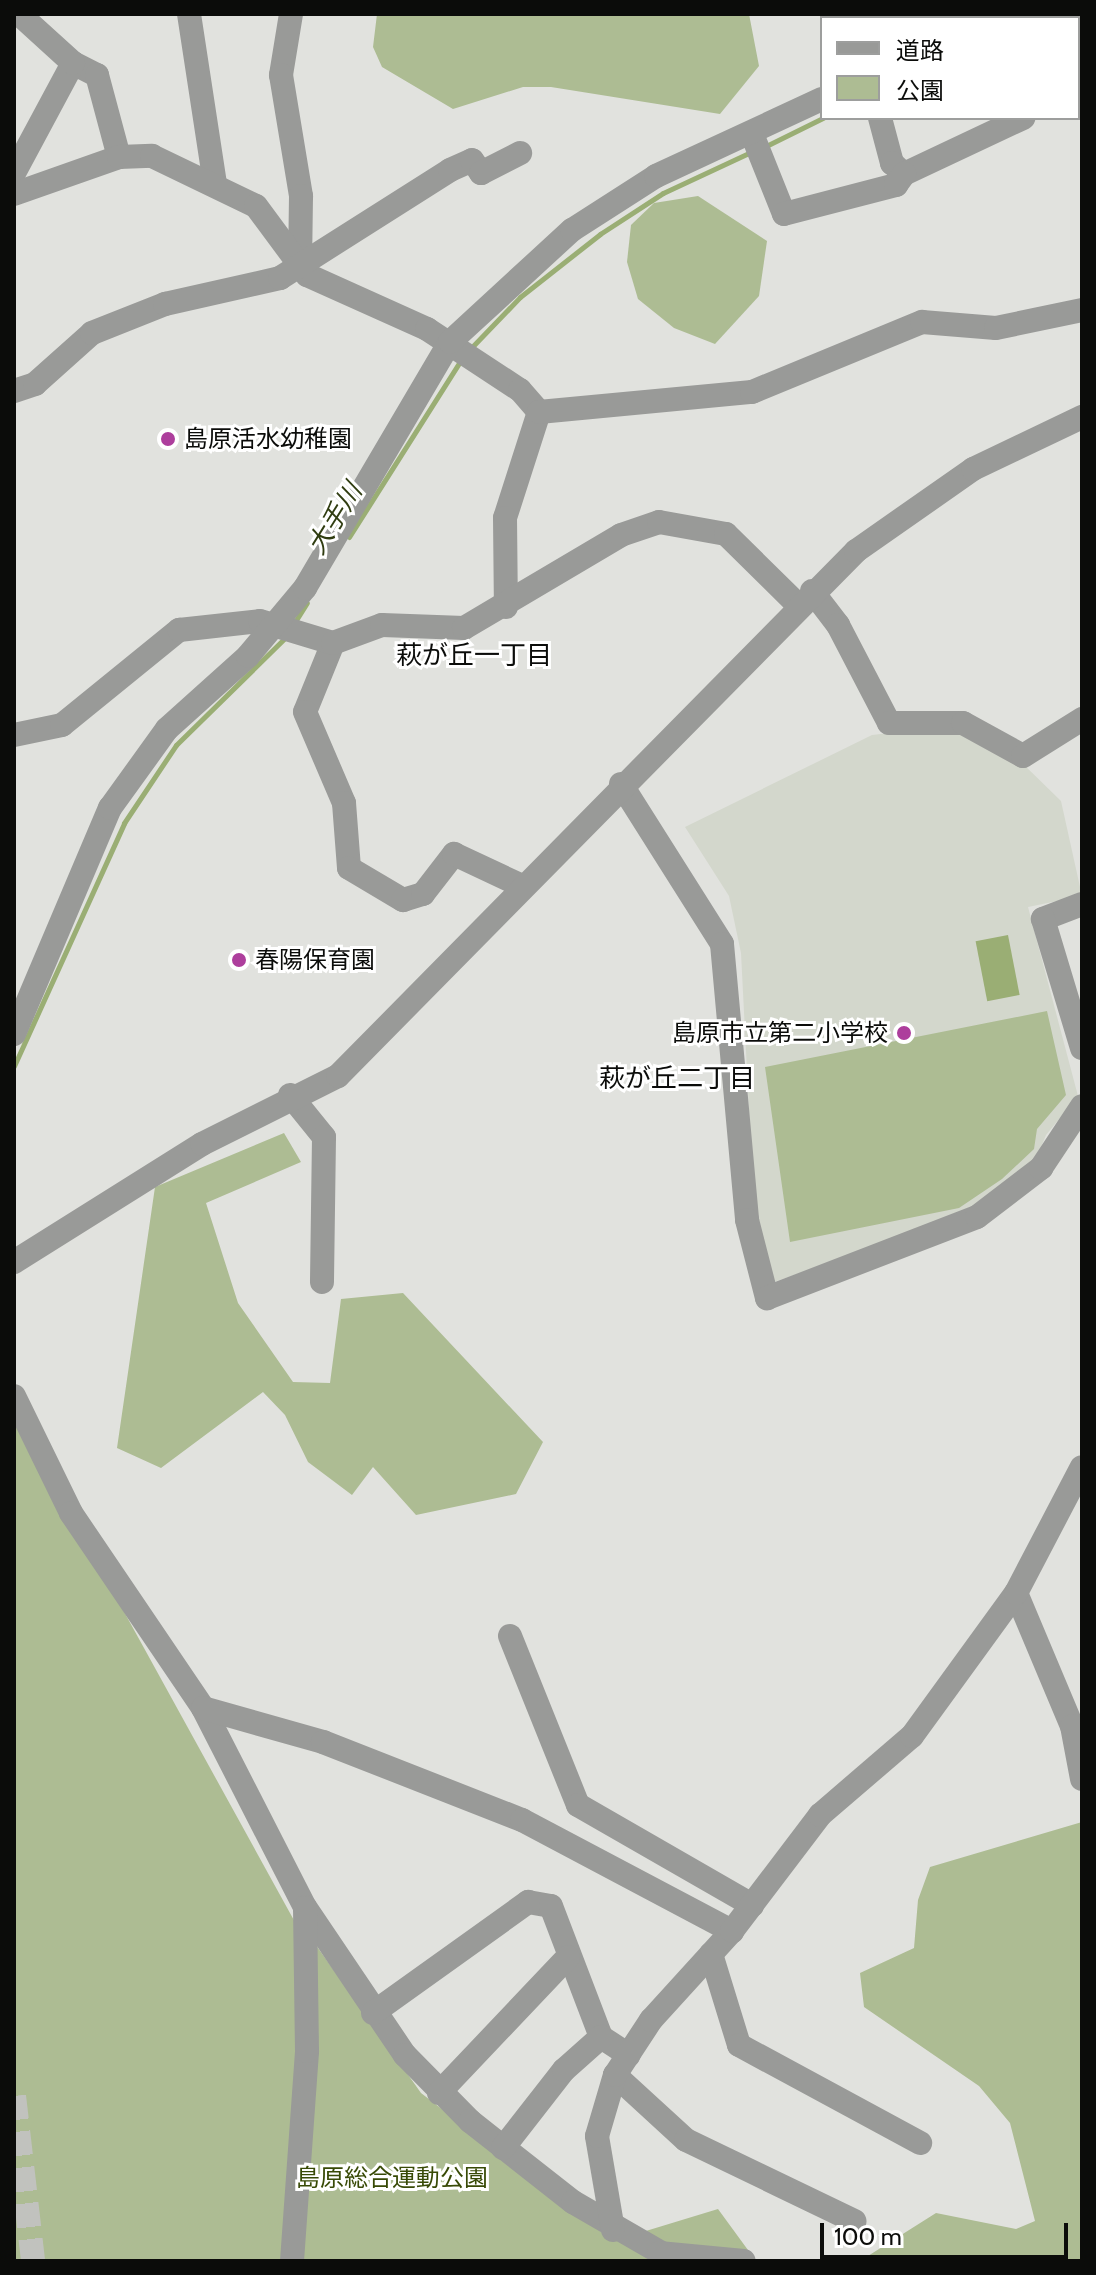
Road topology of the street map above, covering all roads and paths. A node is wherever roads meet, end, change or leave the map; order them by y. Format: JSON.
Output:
{"nodes":[{"id":1,"x":19,"y":14,"type":"edge"},
{"id":2,"x":189,"y":14,"type":"edge"},
{"id":3,"x":291,"y":14,"type":"edge"},
{"id":4,"x":73,"y":63,"type":"junction"},
{"id":5,"x":820,"y":100,"type":"edge"},
{"id":6,"x":881,"y":120,"type":"edge"},
{"id":7,"x":1019,"y":120,"type":"edge"},
{"id":8,"x":756,"y":144,"type":"junction"},
{"id":9,"x":520,"y":153,"type":"dead end"},
{"id":10,"x":119,"y":157,"type":"junction"},
{"id":11,"x":14,"y":173,"type":"edge"},
{"id":12,"x":904,"y":174,"type":"junction"},
{"id":13,"x":215,"y":184,"type":"junction"},
{"id":14,"x":14,"y":194,"type":"edge"},
{"id":15,"x":300,"y":269,"type":"junction"},
{"id":16,"x":1082,"y":310,"type":"edge"},
{"id":17,"x":460,"y":349,"type":"junction"},
{"id":18,"x":14,"y":391,"type":"edge"},
{"id":19,"x":539,"y":412,"type":"junction"},
{"id":20,"x":1082,"y":417,"type":"edge"},
{"id":21,"x":805,"y":598,"type":"junction"},
{"id":22,"x":506,"y":607,"type":"junction"},
{"id":23,"x":285,"y":628,"type":"junction"},
{"id":24,"x":333,"y":643,"type":"junction"},
{"id":25,"x":1082,"y":719,"type":"edge"},
{"id":26,"x":15,"y":733,"type":"edge"},
{"id":27,"x":621,"y":784,"type":"junction"},
{"id":28,"x":522,"y":886,"type":"junction"},
{"id":29,"x":1082,"y":904,"type":"edge"},
{"id":30,"x":14,"y":1034,"type":"edge"},
{"id":31,"x":1082,"y":1048,"type":"edge"},
{"id":32,"x":290,"y":1095,"type":"junction"},
{"id":33,"x":1082,"y":1106,"type":"edge"},
{"id":34,"x":14,"y":1262,"type":"edge"},
{"id":35,"x":322,"y":1282,"type":"dead end"},
{"id":36,"x":14,"y":1396,"type":"edge"},
{"id":37,"x":1082,"y":1467,"type":"edge"},
{"id":38,"x":1016,"y":1593,"type":"junction"},
{"id":39,"x":510,"y":1636,"type":"dead end"},
{"id":40,"x":203,"y":1708,"type":"junction"},
{"id":41,"x":1077,"y":1724,"type":"edge"},
{"id":42,"x":1082,"y":1779,"type":"edge"},
{"id":43,"x":752,"y":1905,"type":"junction"},
{"id":44,"x":305,"y":1907,"type":"junction"},
{"id":45,"x":732,"y":1931,"type":"junction"},
{"id":46,"x":711,"y":1954,"type":"junction"},
{"id":47,"x":568,"y":1957,"type":"junction"},
{"id":48,"x":373,"y":2013,"type":"junction"},
{"id":49,"x":601,"y":2037,"type":"junction"},
{"id":50,"x":629,"y":2055,"type":"junction"},
{"id":51,"x":615,"y":2075,"type":"junction"},
{"id":52,"x":439,"y":2093,"type":"junction"},
{"id":53,"x":920,"y":2143,"type":"dead end"},
{"id":54,"x":503,"y":2148,"type":"junction"},
{"id":55,"x":854,"y":2221,"type":"dead end"},
{"id":56,"x":613,"y":2230,"type":"junction"},
{"id":57,"x":666,"y":2257,"type":"edge"},
{"id":58,"x":292,"y":2261,"type":"edge"},
{"id":59,"x":744,"y":2261,"type":"edge"}],
"edges":[{"from":1,"to":4,"type":"street"},
{"from":2,"to":13,"type":"street"},
{"from":3,"to":15,"type":"street"},
{"from":4,"to":10,"type":"street"},
{"from":4,"to":11,"type":"street"},
{"from":5,"to":8,"type":"street"},
{"from":6,"to":12,"type":"street"},
{"from":7,"to":12,"type":"street"},
{"from":8,"to":12,"type":"street"},
{"from":8,"to":17,"type":"street"},
{"from":9,"to":15,"type":"street"},
{"from":10,"to":13,"type":"street"},
{"from":10,"to":14,"type":"street"},
{"from":13,"to":15,"type":"street"},
{"from":15,"to":17,"type":"street"},
{"from":15,"to":18,"type":"street"},
{"from":16,"to":19,"type":"street"},
{"from":17,"to":19,"type":"street"},
{"from":17,"to":23,"type":"street"},
{"from":19,"to":22,"type":"street"},
{"from":20,"to":21,"type":"street"},
{"from":21,"to":22,"type":"street"},
{"from":21,"to":25,"type":"street"},
{"from":21,"to":27,"type":"street"},
{"from":22,"to":24,"type":"street"},
{"from":23,"to":24,"type":"street"},
{"from":23,"to":26,"type":"street"},
{"from":23,"to":30,"type":"street"},
{"from":24,"to":28,"type":"street"},
{"from":27,"to":28,"type":"street"},
{"from":27,"to":33,"type":"street"},
{"from":28,"to":32,"type":"street"},
{"from":29,"to":31,"type":"street"},
{"from":32,"to":34,"type":"street"},
{"from":32,"to":35,"type":"street"},
{"from":36,"to":40,"type":"street"},
{"from":37,"to":38,"type":"street"},
{"from":38,"to":41,"type":"street"},
{"from":38,"to":43,"type":"street"},
{"from":39,"to":43,"type":"street"},
{"from":40,"to":44,"type":"street"},
{"from":40,"to":45,"type":"street"},
{"from":41,"to":42,"type":"street"},
{"from":43,"to":45,"type":"street"},
{"from":44,"to":48,"type":"street"},
{"from":44,"to":58,"type":"street"},
{"from":45,"to":46,"type":"street"},
{"from":46,"to":50,"type":"street"},
{"from":46,"to":53,"type":"street"},
{"from":47,"to":48,"type":"street"},
{"from":47,"to":49,"type":"street"},
{"from":47,"to":52,"type":"street"},
{"from":48,"to":52,"type":"street"},
{"from":49,"to":50,"type":"street"},
{"from":49,"to":54,"type":"street"},
{"from":50,"to":51,"type":"street"},
{"from":51,"to":55,"type":"street"},
{"from":51,"to":56,"type":"street"},
{"from":52,"to":54,"type":"street"},
{"from":54,"to":56,"type":"street"},
{"from":56,"to":57,"type":"street"},
{"from":57,"to":59,"type":"street"}]}
